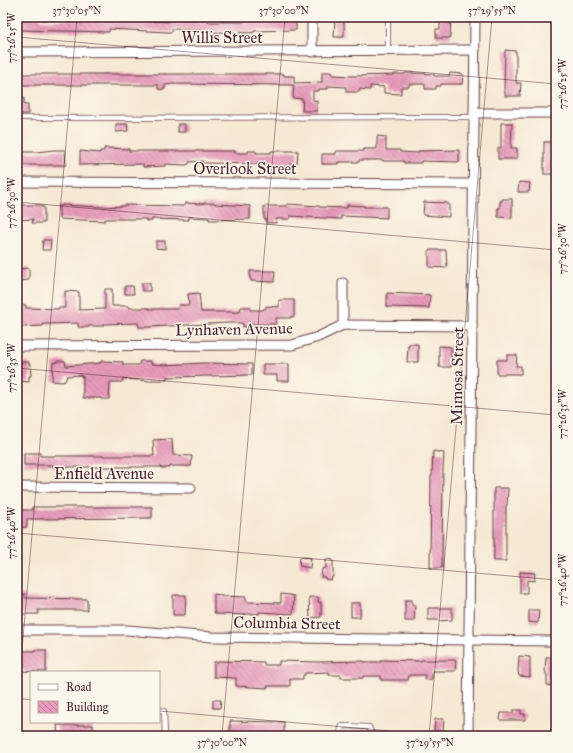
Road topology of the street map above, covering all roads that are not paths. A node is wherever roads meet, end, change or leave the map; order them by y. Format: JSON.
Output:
{"nodes":[{"id":1,"x":312,"y":17,"type":"edge"},
{"id":2,"x":388,"y":17,"type":"edge"},
{"id":3,"x":475,"y":17,"type":"edge"},
{"id":4,"x":475,"y":50,"type":"junction"},
{"id":5,"x":388,"y":51,"type":"junction"},
{"id":6,"x":17,"y":52,"type":"edge"},
{"id":7,"x":312,"y":52,"type":"junction"},
{"id":8,"x":556,"y":113,"type":"edge"},
{"id":9,"x":474,"y":115,"type":"junction"},
{"id":10,"x":17,"y":118,"type":"edge"},
{"id":11,"x":17,"y":182,"type":"edge"},
{"id":12,"x":473,"y":184,"type":"junction"},
{"id":13,"x":343,"y":283,"type":"dead end"},
{"id":14,"x":342,"y":325,"type":"junction"},
{"id":15,"x":472,"y":326,"type":"junction"},
{"id":16,"x":17,"y":346,"type":"edge"},
{"id":17,"x":17,"y":487,"type":"edge"},
{"id":18,"x":191,"y":488,"type":"dead end"},
{"id":19,"x":17,"y":630,"type":"edge"},
{"id":20,"x":469,"y":640,"type":"junction"},
{"id":21,"x":556,"y":641,"type":"edge"},
{"id":22,"x":160,"y":710,"type":"edge"},
{"id":23,"x":165,"y":736,"type":"edge"},
{"id":24,"x":339,"y":736,"type":"edge"},
{"id":25,"x":371,"y":736,"type":"edge"},
{"id":26,"x":468,"y":736,"type":"edge"}],
"edges":[{"from":1,"to":7,"type":"street"},
{"from":2,"to":5,"type":"lane"},
{"from":3,"to":4,"type":"street","name":"Mimosa Street"},
{"from":4,"to":5,"type":"street","name":"Willis Street"},
{"from":4,"to":9,"type":"street","name":"Mimosa Street"},
{"from":5,"to":7,"type":"street","name":"Willis Street"},
{"from":6,"to":7,"type":"street","name":"Willis Street"},
{"from":8,"to":9,"type":"street"},
{"from":9,"to":10,"type":"lane"},
{"from":9,"to":12,"type":"street","name":"Mimosa Street"},
{"from":11,"to":12,"type":"street","name":"Overlook Street"},
{"from":12,"to":15,"type":"street","name":"Mimosa Street"},
{"from":13,"to":14,"type":"street"},
{"from":14,"to":15,"type":"street","name":"Lynhaven Avenue"},
{"from":14,"to":16,"type":"street","name":"Lynhaven Avenue"},
{"from":15,"to":20,"type":"street","name":"Mimosa Street"},
{"from":17,"to":18,"type":"street","name":"Enfield Avenue"},
{"from":19,"to":20,"type":"street","name":"Columbia Street"},
{"from":20,"to":21,"type":"street","name":"Columbia Street"},
{"from":20,"to":26,"type":"street","name":"Mimosa Street"},
{"from":22,"to":23,"type":"lane"},
{"from":24,"to":25,"type":"lane"}]}
